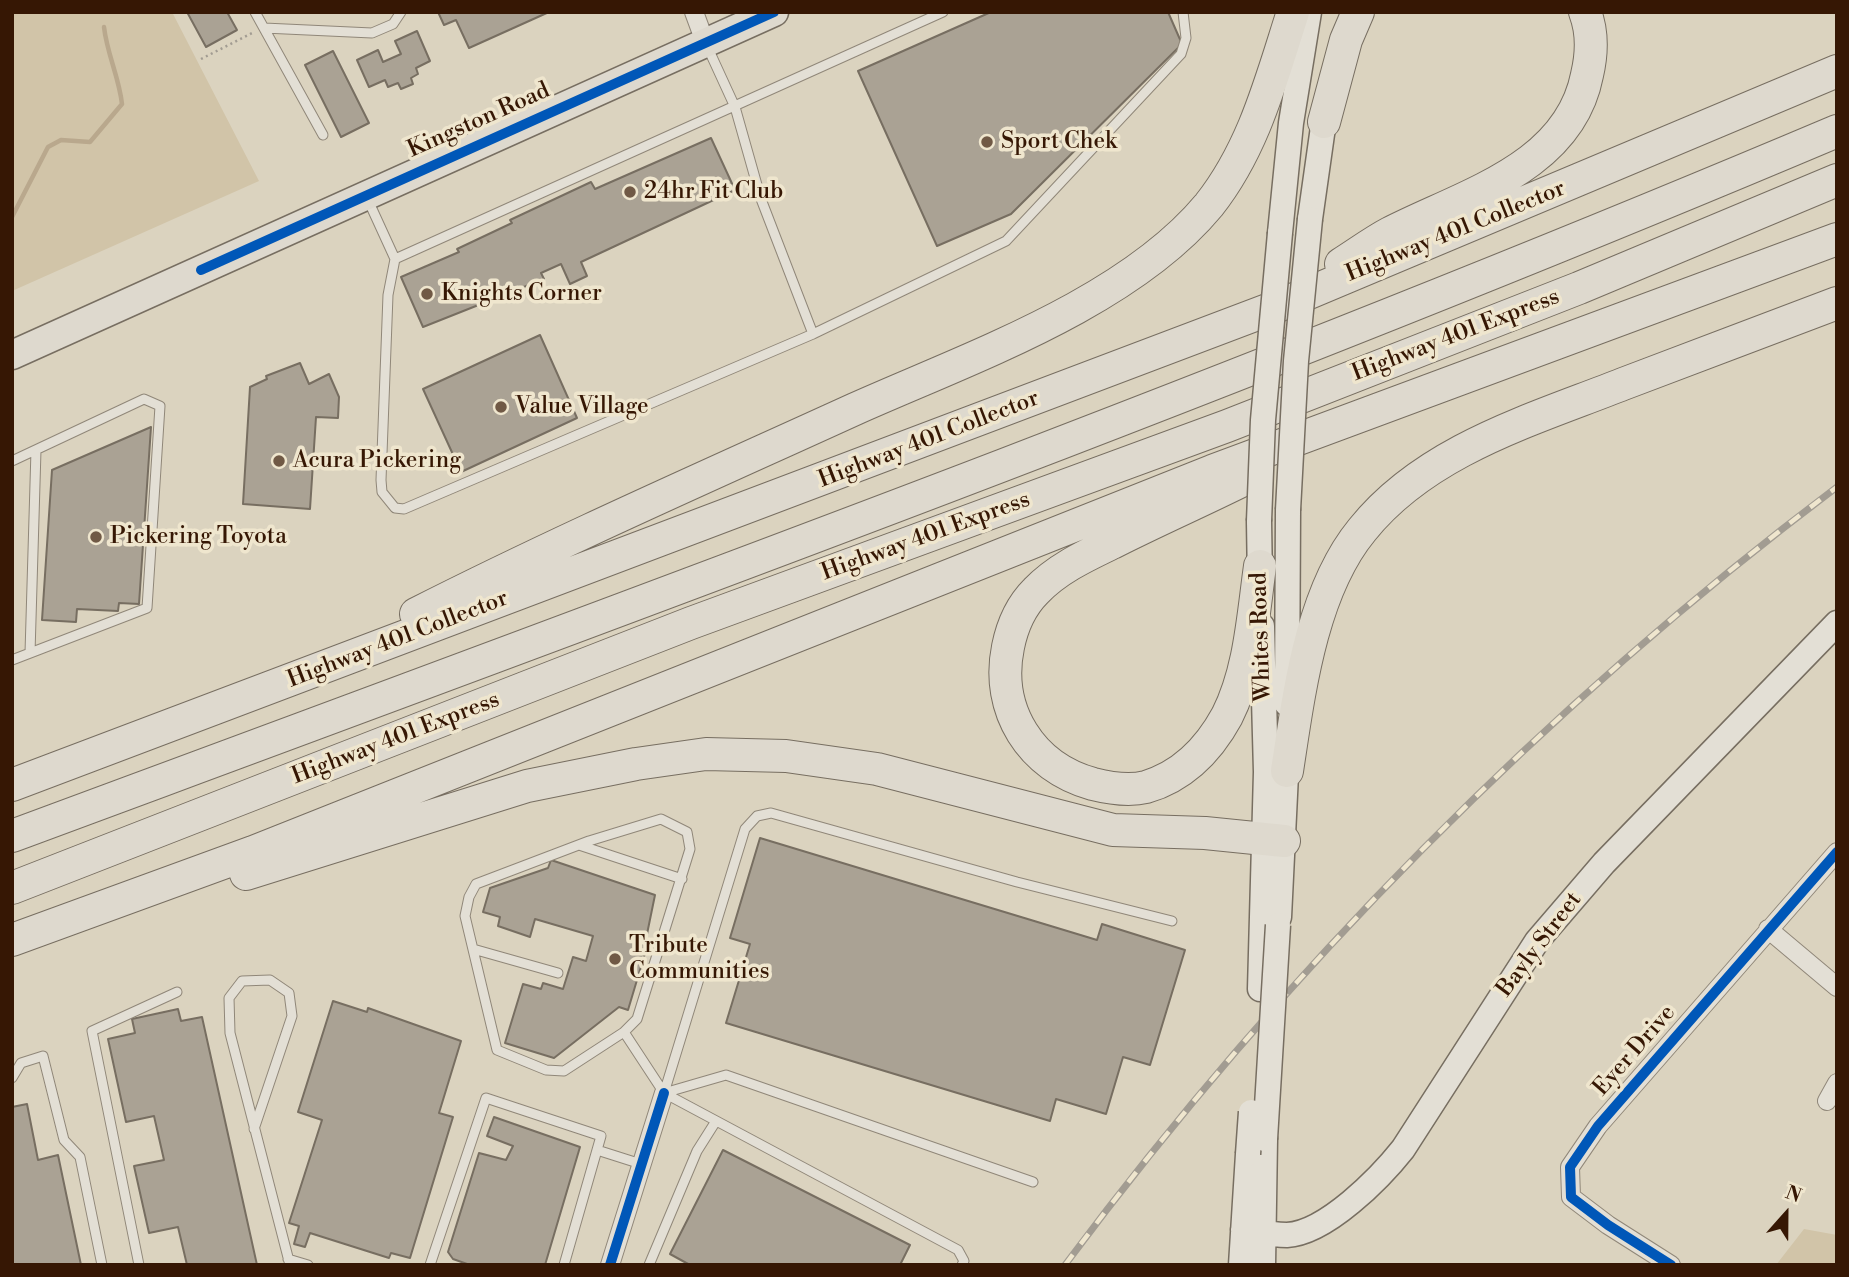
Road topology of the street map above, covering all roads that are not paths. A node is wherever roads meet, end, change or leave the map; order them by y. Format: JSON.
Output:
{"nodes":[{"id":1,"x":255,"y":12,"type":"edge"},
{"id":2,"x":401,"y":12,"type":"edge"},
{"id":3,"x":694,"y":12,"type":"edge"},
{"id":4,"x":774,"y":12,"type":"edge"},
{"id":5,"x":943,"y":12,"type":"edge"},
{"id":6,"x":1183,"y":12,"type":"edge"},
{"id":7,"x":1293,"y":12,"type":"edge"},
{"id":8,"x":1309,"y":12,"type":"edge"},
{"id":9,"x":1340,"y":12,"type":"edge"},
{"id":10,"x":1358,"y":12,"type":"edge"},
{"id":11,"x":1585,"y":12,"type":"edge"},
{"id":12,"x":264,"y":28,"type":"junction"},
{"id":13,"x":705,"y":42,"type":"junction"},
{"id":14,"x":1837,"y":71,"type":"edge"},
{"id":15,"x":735,"y":107,"type":"junction"},
{"id":16,"x":1324,"y":122,"type":"junction"},
{"id":17,"x":1837,"y":131,"type":"edge"},
{"id":18,"x":323,"y":135,"type":"dead end"},
{"id":19,"x":1837,"y":180,"type":"edge"},
{"id":20,"x":366,"y":195,"type":"junction"},
{"id":21,"x":1837,"y":200,"type":"edge"},
{"id":22,"x":1837,"y":239,"type":"edge"},
{"id":23,"x":395,"y":259,"type":"junction"},
{"id":24,"x":1579,"y":288,"type":"junction"},
{"id":25,"x":1837,"y":303,"type":"edge"},
{"id":26,"x":1273,"y":308,"type":"junction"},
{"id":27,"x":813,"y":334,"type":"junction"},
{"id":28,"x":12,"y":355,"type":"edge"},
{"id":29,"x":1341,"y":422,"type":"junction"},
{"id":30,"x":36,"y":450,"type":"junction"},
{"id":31,"x":14,"y":456,"type":"edge"},
{"id":32,"x":1260,"y":566,"type":"junction"},
{"id":33,"x":1837,"y":623,"type":"edge"},
{"id":34,"x":30,"y":653,"type":"junction"},
{"id":35,"x":12,"y":660,"type":"edge"},
{"id":36,"x":286,"y":681,"type":"junction"},
{"id":37,"x":1287,"y":771,"type":"junction"},
{"id":38,"x":12,"y":785,"type":"edge"},
{"id":39,"x":12,"y":836,"type":"edge"},
{"id":40,"x":1275,"y":840,"type":"junction"},
{"id":41,"x":579,"y":845,"type":"junction"},
{"id":42,"x":1837,"y":852,"type":"edge"},
{"id":43,"x":682,"y":879,"type":"junction"},
{"id":44,"x":12,"y":888,"type":"edge"},
{"id":45,"x":1172,"y":921,"type":"dead end"},
{"id":46,"x":1768,"y":929,"type":"junction"},
{"id":47,"x":15,"y":939,"type":"edge"},
{"id":48,"x":473,"y":949,"type":"junction"},
{"id":49,"x":558,"y":973,"type":"dead end"},
{"id":50,"x":1837,"y":987,"type":"edge"},
{"id":51,"x":177,"y":992,"type":"dead end"},
{"id":52,"x":624,"y":1032,"type":"junction"},
{"id":53,"x":12,"y":1078,"type":"edge"},
{"id":54,"x":1837,"y":1083,"type":"edge"},
{"id":55,"x":664,"y":1093,"type":"junction"},
{"id":56,"x":1827,"y":1101,"type":"dead end"},
{"id":57,"x":716,"y":1121,"type":"junction"},
{"id":58,"x":254,"y":1129,"type":"junction"},
{"id":59,"x":597,"y":1150,"type":"junction"},
{"id":60,"x":641,"y":1164,"type":"junction"},
{"id":61,"x":1033,"y":1182,"type":"dead end"},
{"id":62,"x":1254,"y":1231,"type":"junction"},
{"id":63,"x":289,"y":1262,"type":"edge"},
{"id":64,"x":102,"y":1265,"type":"edge"},
{"id":65,"x":139,"y":1265,"type":"edge"},
{"id":66,"x":308,"y":1265,"type":"edge"},
{"id":67,"x":430,"y":1265,"type":"edge"},
{"id":68,"x":564,"y":1265,"type":"edge"},
{"id":69,"x":610,"y":1265,"type":"edge"},
{"id":70,"x":649,"y":1265,"type":"edge"},
{"id":71,"x":962,"y":1265,"type":"edge"},
{"id":72,"x":1241,"y":1265,"type":"edge"},
{"id":73,"x":1263,"y":1265,"type":"edge"},
{"id":74,"x":1671,"y":1265,"type":"edge"}],
"edges":[{"from":1,"to":12,"type":"lane"},
{"from":2,"to":12,"type":"lane"},
{"from":3,"to":13,"type":"street"},
{"from":4,"to":13,"type":"main road","name":"Kingston Road"},
{"from":5,"to":15,"type":"lane"},
{"from":6,"to":27,"type":"lane"},
{"from":7,"to":36,"type":"highway"},
{"from":8,"to":32,"type":"main road","name":"Whites Road","bridge":true},
{"from":9,"to":16,"type":"main road","name":"Whites Road"},
{"from":10,"to":16,"type":"highway"},
{"from":11,"to":26,"type":"highway"},
{"from":12,"to":18,"type":"lane"},
{"from":13,"to":15,"type":"lane"},
{"from":13,"to":20,"type":"main road","name":"Kingston Road"},
{"from":14,"to":26,"type":"highway","name":"Highway 401 Collector"},
{"from":15,"to":23,"type":"lane"},
{"from":15,"to":27,"type":"lane"},
{"from":16,"to":37,"type":"main road","name":"Whites Road","bridge":true},
{"from":17,"to":39,"type":"highway","name":"Highway 401 Express"},
{"from":19,"to":24,"type":"highway","name":"Highway 401 Express"},
{"from":20,"to":23,"type":"lane"},
{"from":20,"to":28,"type":"main road","name":"Kingston Road"},
{"from":21,"to":24,"type":"highway"},
{"from":22,"to":29,"type":"highway"},
{"from":23,"to":27,"type":"lane"},
{"from":24,"to":44,"type":"highway","name":"Highway 401 Express"},
{"from":25,"to":37,"type":"highway"},
{"from":26,"to":36,"type":"highway","name":"Highway 401 Collector"},
{"from":29,"to":32,"type":"highway"},
{"from":29,"to":47,"type":"highway"},
{"from":30,"to":31,"type":"lane"},
{"from":30,"to":34,"type":"lane"},
{"from":30,"to":34,"type":"lane"},
{"from":32,"to":40,"type":"main road","name":"Whites Road"},
{"from":33,"to":62,"type":"main road","name":"Bayly Street"},
{"from":34,"to":35,"type":"lane"},
{"from":36,"to":38,"type":"highway","name":"Highway 401 Collector"},
{"from":37,"to":40,"type":"main road","name":"Whites Road"},
{"from":40,"to":47,"type":"highway"},
{"from":40,"to":62,"type":"main road","name":"Whites Road","bridge":true},
{"from":41,"to":43,"type":"lane"},
{"from":41,"to":43,"type":"lane"},
{"from":41,"to":48,"type":"lane"},
{"from":42,"to":46,"type":"street","name":"Eyer Drive"},
{"from":43,"to":52,"type":"lane"},
{"from":45,"to":55,"type":"lane"},
{"from":46,"to":50,"type":"street"},
{"from":46,"to":74,"type":"street","name":"Eyer Drive"},
{"from":48,"to":49,"type":"lane"},
{"from":48,"to":52,"type":"lane"},
{"from":51,"to":65,"type":"lane"},
{"from":52,"to":55,"type":"lane"},
{"from":53,"to":64,"type":"lane"},
{"from":54,"to":56,"type":"street"},
{"from":55,"to":57,"type":"lane"},
{"from":55,"to":60,"type":"street"},
{"from":55,"to":61,"type":"lane"},
{"from":57,"to":70,"type":"lane"},
{"from":57,"to":71,"type":"lane"},
{"from":58,"to":58,"type":"lane"},
{"from":58,"to":63,"type":"lane"},
{"from":59,"to":60,"type":"lane"},
{"from":59,"to":67,"type":"lane"},
{"from":59,"to":68,"type":"lane"},
{"from":60,"to":69,"type":"street"},
{"from":62,"to":72,"type":"main road","name":"Whites Road"},
{"from":62,"to":73,"type":"main road","name":"Whites Road"},
{"from":63,"to":66,"type":"lane"}]}
